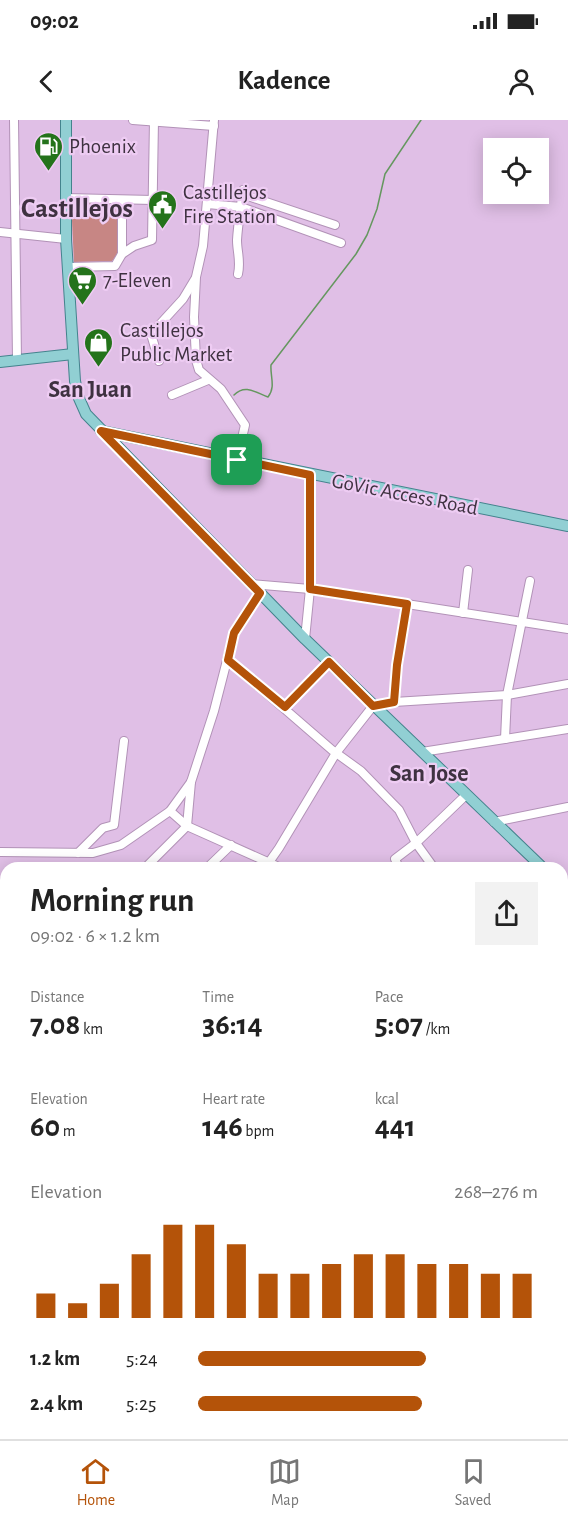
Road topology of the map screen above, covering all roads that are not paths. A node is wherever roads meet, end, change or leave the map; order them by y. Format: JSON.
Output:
{"nodes":[{"id":1,"x":14,"y":120,"type":"edge"},
{"id":2,"x":66,"y":120,"type":"edge"},
{"id":3,"x":133,"y":120,"type":"edge"},
{"id":4,"x":154,"y":121,"type":"edge"},
{"id":5,"x":214,"y":123,"type":"edge"},
{"id":6,"x":65,"y":198,"type":"junction"},
{"id":7,"x":122,"y":200,"type":"junction"},
{"id":8,"x":153,"y":200,"type":"junction"},
{"id":9,"x":207,"y":204,"type":"junction"},
{"id":10,"x":241,"y":207,"type":"junction"},
{"id":11,"x":335,"y":225,"type":"dead end"},
{"id":12,"x":0,"y":232,"type":"edge"},
{"id":13,"x":15,"y":234,"type":"junction"},
{"id":14,"x":66,"y":239,"type":"junction"},
{"id":15,"x":341,"y":243,"type":"dead end"},
{"id":16,"x":122,"y":254,"type":"junction"},
{"id":17,"x":68,"y":267,"type":"junction"},
{"id":18,"x":238,"y":274,"type":"dead end"},
{"id":19,"x":196,"y":277,"type":"junction"},
{"id":20,"x":73,"y":354,"type":"junction"},
{"id":21,"x":16,"y":360,"type":"junction"},
{"id":22,"x":159,"y":361,"type":"dead end"},
{"id":23,"x":0,"y":362,"type":"edge"},
{"id":24,"x":208,"y":380,"type":"junction"},
{"id":25,"x":172,"y":395,"type":"dead end"},
{"id":26,"x":101,"y":431,"type":"junction"},
{"id":27,"x":237,"y":460,"type":"junction"},
{"id":28,"x":310,"y":475,"type":"junction"},
{"id":29,"x":568,"y":526,"type":"edge"},
{"id":30,"x":468,"y":570,"type":"dead end"},
{"id":31,"x":530,"y":581,"type":"dead end"},
{"id":32,"x":256,"y":589,"type":"junction"},
{"id":33,"x":310,"y":589,"type":"junction"},
{"id":34,"x":407,"y":604,"type":"junction"},
{"id":35,"x":463,"y":613,"type":"junction"},
{"id":36,"x":521,"y":622,"type":"junction"},
{"id":37,"x":568,"y":629,"type":"edge"},
{"id":38,"x":305,"y":639,"type":"junction"},
{"id":39,"x":228,"y":660,"type":"junction"},
{"id":40,"x":329,"y":662,"type":"junction"},
{"id":41,"x":568,"y":684,"type":"edge"},
{"id":42,"x":507,"y":695,"type":"junction"},
{"id":43,"x":394,"y":702,"type":"junction"},
{"id":44,"x":373,"y":706,"type":"junction"},
{"id":45,"x":285,"y":707,"type":"junction"},
{"id":46,"x":568,"y":729,"type":"edge"},
{"id":47,"x":505,"y":739,"type":"junction"},
{"id":48,"x":124,"y":741,"type":"dead end"},
{"id":49,"x":336,"y":753,"type":"junction"},
{"id":50,"x":422,"y":753,"type":"junction"},
{"id":51,"x":191,"y":782,"type":"junction"},
{"id":52,"x":466,"y":795,"type":"junction"},
{"id":53,"x":568,"y":807,"type":"edge"},
{"id":54,"x":170,"y":811,"type":"junction"},
{"id":55,"x":494,"y":822,"type":"junction"},
{"id":56,"x":187,"y":826,"type":"junction"},
{"id":57,"x":416,"y":843,"type":"junction"},
{"id":58,"x":231,"y":845,"type":"junction"},
{"id":59,"x":0,"y":852,"type":"edge"},
{"id":60,"x":78,"y":853,"type":"junction"},
{"id":61,"x":151,"y":862,"type":"edge"},
{"id":62,"x":213,"y":862,"type":"edge"},
{"id":63,"x":260,"y":862,"type":"edge"},
{"id":64,"x":269,"y":862,"type":"edge"},
{"id":65,"x":396,"y":862,"type":"edge"},
{"id":66,"x":430,"y":862,"type":"edge"},
{"id":67,"x":533,"y":862,"type":"edge"}],
"edges":[{"from":1,"to":13,"type":"street"},
{"from":2,"to":6,"type":"main road"},
{"from":3,"to":4,"type":"street"},
{"from":4,"to":5,"type":"street"},
{"from":4,"to":8,"type":"street"},
{"from":5,"to":9,"type":"street"},
{"from":6,"to":7,"type":"street"},
{"from":6,"to":14,"type":"main road"},
{"from":7,"to":8,"type":"street"},
{"from":7,"to":16,"type":"street"},
{"from":8,"to":16,"type":"street"},
{"from":9,"to":10,"type":"street"},
{"from":9,"to":19,"type":"street"},
{"from":10,"to":11,"type":"street"},
{"from":10,"to":15,"type":"street"},
{"from":10,"to":18,"type":"street"},
{"from":12,"to":13,"type":"street"},
{"from":13,"to":14,"type":"street"},
{"from":13,"to":21,"type":"street"},
{"from":14,"to":17,"type":"main road"},
{"from":16,"to":17,"type":"street"},
{"from":17,"to":20,"type":"main road"},
{"from":19,"to":22,"type":"street"},
{"from":19,"to":24,"type":"street"},
{"from":20,"to":21,"type":"main road"},
{"from":20,"to":26,"type":"main road"},
{"from":21,"to":23,"type":"main road"},
{"from":24,"to":25,"type":"street"},
{"from":24,"to":27,"type":"street"},
{"from":26,"to":27,"type":"main road","name":"GoVic Access Road"},
{"from":26,"to":32,"type":"main road"},
{"from":27,"to":28,"type":"main road","name":"GoVic Access Road"},
{"from":28,"to":29,"type":"main road","name":"GoVic Access Road"},
{"from":28,"to":33,"type":"street"},
{"from":30,"to":35,"type":"street"},
{"from":31,"to":36,"type":"street"},
{"from":32,"to":33,"type":"street"},
{"from":32,"to":38,"type":"main road"},
{"from":32,"to":39,"type":"street"},
{"from":33,"to":34,"type":"street"},
{"from":33,"to":38,"type":"street"},
{"from":34,"to":35,"type":"street"},
{"from":34,"to":43,"type":"street"},
{"from":35,"to":36,"type":"street"},
{"from":36,"to":37,"type":"street"},
{"from":36,"to":42,"type":"street"},
{"from":38,"to":40,"type":"main road"},
{"from":39,"to":45,"type":"street"},
{"from":39,"to":51,"type":"street"},
{"from":40,"to":44,"type":"main road"},
{"from":40,"to":45,"type":"street"},
{"from":41,"to":42,"type":"street"},
{"from":42,"to":43,"type":"street"},
{"from":42,"to":47,"type":"street"},
{"from":43,"to":44,"type":"street"},
{"from":44,"to":49,"type":"street"},
{"from":44,"to":50,"type":"main road"},
{"from":45,"to":49,"type":"street"},
{"from":46,"to":47,"type":"street"},
{"from":47,"to":50,"type":"street"},
{"from":48,"to":60,"type":"street"},
{"from":49,"to":57,"type":"street"},
{"from":49,"to":64,"type":"street"},
{"from":50,"to":52,"type":"main road"},
{"from":51,"to":54,"type":"street"},
{"from":51,"to":56,"type":"street"},
{"from":52,"to":55,"type":"main road"},
{"from":52,"to":57,"type":"street"},
{"from":53,"to":55,"type":"street"},
{"from":54,"to":56,"type":"street"},
{"from":54,"to":60,"type":"street"},
{"from":55,"to":67,"type":"main road"},
{"from":56,"to":58,"type":"street"},
{"from":56,"to":61,"type":"street"},
{"from":57,"to":65,"type":"street"},
{"from":57,"to":66,"type":"street"},
{"from":58,"to":62,"type":"street"},
{"from":58,"to":63,"type":"street"},
{"from":59,"to":60,"type":"street"}]}
